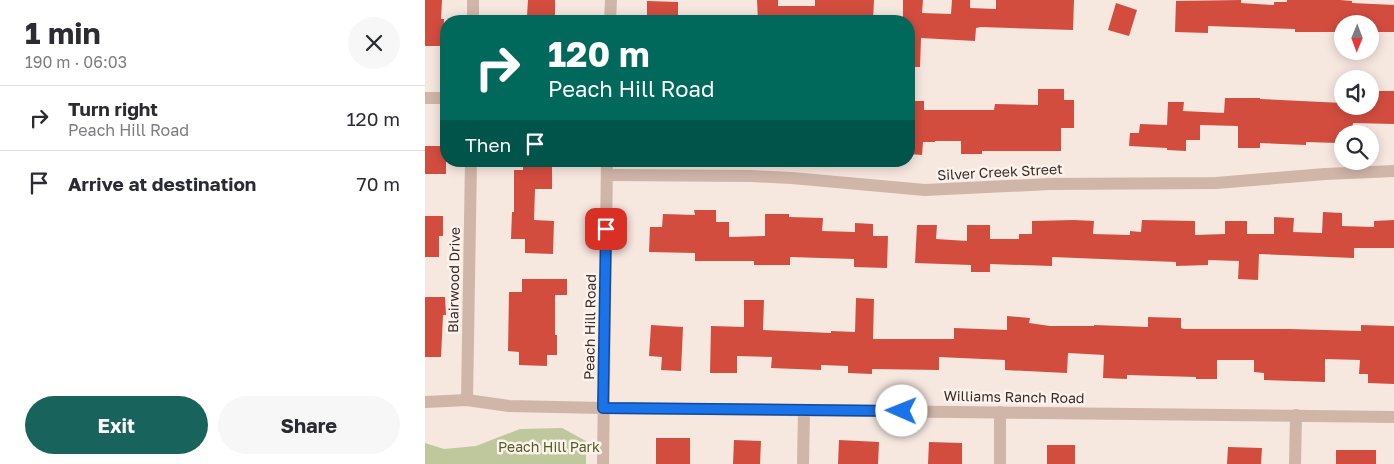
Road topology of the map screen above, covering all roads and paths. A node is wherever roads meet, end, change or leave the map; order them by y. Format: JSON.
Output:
{"nodes":[{"id":1,"x":473,"y":0,"type":"edge"},
{"id":2,"x":611,"y":0,"type":"edge"},
{"id":3,"x":473,"y":15,"type":"edge"},
{"id":4,"x":610,"y":15,"type":"edge"},
{"id":5,"x":425,"y":98,"type":"edge"},
{"id":6,"x":440,"y":98,"type":"edge"},
{"id":7,"x":471,"y":167,"type":"edge"},
{"id":8,"x":607,"y":167,"type":"edge"},
{"id":9,"x":1394,"y":171,"type":"edge"},
{"id":10,"x":607,"y":175,"type":"junction"},
{"id":11,"x":467,"y":400,"type":"junction"},
{"id":12,"x":425,"y":402,"type":"edge"},
{"id":13,"x":603,"y":408,"type":"junction"},
{"id":14,"x":804,"y":410,"type":"junction"},
{"id":15,"x":1000,"y":412,"type":"junction"},
{"id":16,"x":1296,"y":415,"type":"junction"},
{"id":17,"x":1394,"y":417,"type":"edge"},
{"id":18,"x":603,"y":464,"type":"edge"},
{"id":19,"x":803,"y":464,"type":"edge"},
{"id":20,"x":1000,"y":464,"type":"edge"},
{"id":21,"x":1295,"y":464,"type":"edge"}],
"edges":[{"from":1,"to":3,"type":"street"},
{"from":2,"to":4,"type":"street"},
{"from":5,"to":6,"type":"street"},
{"from":7,"to":11,"type":"street","name":"Blairwood Drive"},
{"from":8,"to":10,"type":"street","name":"Peach Hill Road"},
{"from":9,"to":10,"type":"street","name":"Silver Creek Street"},
{"from":10,"to":13,"type":"street","name":"Peach Hill Road"},
{"from":11,"to":12,"type":"street","name":"Williams Ranch Road"},
{"from":11,"to":13,"type":"street","name":"Williams Ranch Road"},
{"from":13,"to":14,"type":"street","name":"Williams Ranch Road"},
{"from":13,"to":18,"type":"street","name":"Peach Hill Road"},
{"from":14,"to":15,"type":"street","name":"Williams Ranch Road"},
{"from":14,"to":19,"type":"street"},
{"from":15,"to":16,"type":"street","name":"Williams Ranch Road"},
{"from":15,"to":20,"type":"street"},
{"from":16,"to":17,"type":"street","name":"Williams Ranch Road"},
{"from":16,"to":21,"type":"street"}]}
